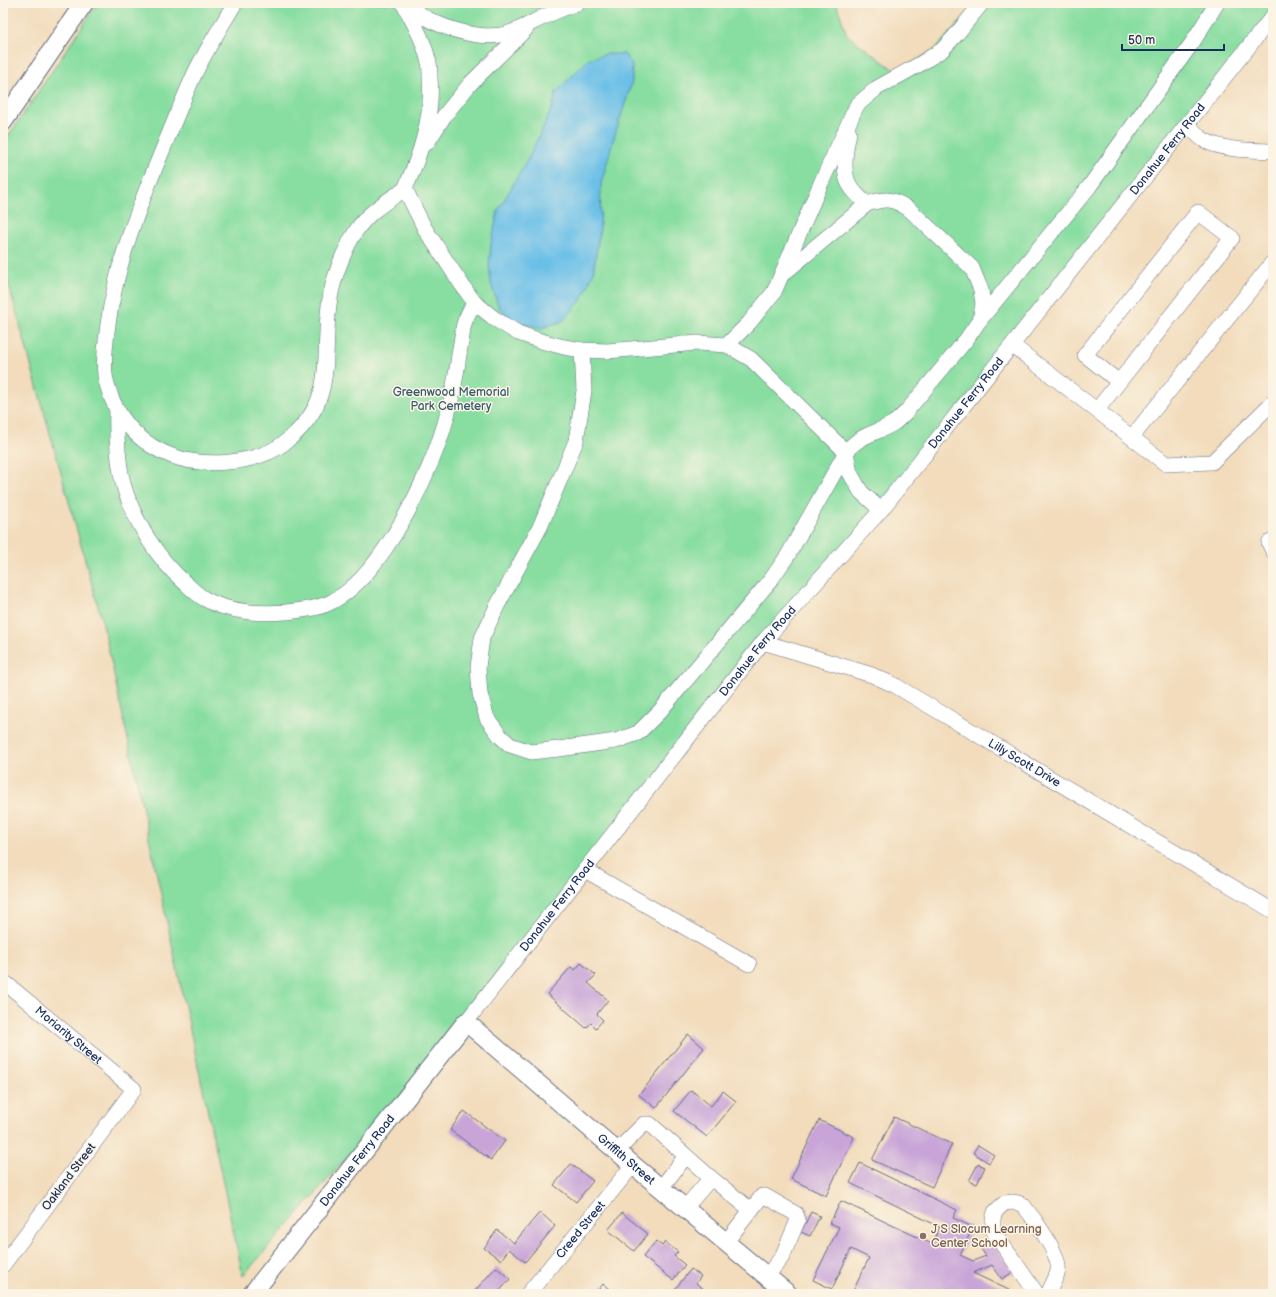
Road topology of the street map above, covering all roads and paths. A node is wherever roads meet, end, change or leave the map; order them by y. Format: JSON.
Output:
{"nodes":[{"id":1,"x":84,"y":3,"type":"edge"},
{"id":2,"x":236,"y":3,"type":"edge"},
{"id":3,"x":404,"y":3,"type":"edge"},
{"id":4,"x":558,"y":3,"type":"edge"},
{"id":5,"x":577,"y":3,"type":"edge"},
{"id":6,"x":982,"y":3,"type":"edge"},
{"id":7,"x":1217,"y":3,"type":"edge"},
{"id":8,"x":547,"y":15,"type":"junction"},
{"id":9,"x":1273,"y":16,"type":"edge"},
{"id":10,"x":531,"y":25,"type":"junction"},
{"id":11,"x":856,"y":105,"type":"junction"},
{"id":12,"x":3,"y":122,"type":"edge"},
{"id":13,"x":1188,"y":125,"type":"junction"},
{"id":14,"x":1273,"y":151,"type":"edge"},
{"id":15,"x":418,"y":160,"type":"junction"},
{"id":16,"x":405,"y":189,"type":"junction"},
{"id":17,"x":867,"y":204,"type":"junction"},
{"id":18,"x":1273,"y":262,"type":"edge"},
{"id":19,"x":781,"y":275,"type":"junction"},
{"id":20,"x":474,"y":302,"type":"junction"},
{"id":21,"x":980,"y":321,"type":"junction"},
{"id":22,"x":727,"y":345,"type":"junction"},
{"id":23,"x":1012,"y":345,"type":"junction"},
{"id":24,"x":582,"y":350,"type":"junction"},
{"id":25,"x":1119,"y":382,"type":"junction"},
{"id":26,"x":1273,"y":402,"type":"edge"},
{"id":27,"x":1097,"y":410,"type":"junction"},
{"id":28,"x":117,"y":411,"type":"junction"},
{"id":29,"x":1132,"y":438,"type":"junction"},
{"id":30,"x":846,"y":452,"type":"junction"},
{"id":31,"x":881,"y":510,"type":"junction"},
{"id":32,"x":1273,"y":541,"type":"edge"},
{"id":33,"x":1273,"y":551,"type":"edge"},
{"id":34,"x":763,"y":642,"type":"junction"},
{"id":35,"x":585,"y":870,"type":"junction"},
{"id":36,"x":1273,"y":911,"type":"edge"},
{"id":37,"x":749,"y":964,"type":"dead end"},
{"id":38,"x":3,"y":981,"type":"edge"},
{"id":39,"x":466,"y":1022,"type":"junction"},
{"id":40,"x":134,"y":1089,"type":"joint"},
{"id":41,"x":617,"y":1151,"type":"junction"},
{"id":42,"x":686,"y":1156,"type":"junction"},
{"id":43,"x":633,"y":1164,"type":"junction"},
{"id":44,"x":711,"y":1178,"type":"junction"},
{"id":45,"x":661,"y":1188,"type":"junction"},
{"id":46,"x":685,"y":1208,"type":"junction"},
{"id":47,"x":751,"y":1210,"type":"junction"},
{"id":48,"x":726,"y":1242,"type":"junction"},
{"id":49,"x":3,"y":1265,"type":"edge"},
{"id":50,"x":767,"y":1276,"type":"junction"},
{"id":51,"x":252,"y":1294,"type":"edge"},
{"id":52,"x":528,"y":1294,"type":"edge"},
{"id":53,"x":788,"y":1294,"type":"edge"},
{"id":54,"x":1038,"y":1294,"type":"edge"},
{"id":55,"x":1048,"y":1294,"type":"edge"}],
"edges":[{"from":1,"to":12,"type":"main road"},
{"from":2,"to":28,"type":"street"},
{"from":3,"to":10,"type":"street"},
{"from":3,"to":15,"type":"street"},
{"from":4,"to":8,"type":"street"},
{"from":5,"to":8,"type":"street"},
{"from":6,"to":11,"type":"street"},
{"from":7,"to":21,"type":"street"},
{"from":8,"to":10,"type":"street"},
{"from":9,"to":13,"type":"street","name":"Donahue Ferry Road"},
{"from":10,"to":15,"type":"street"},
{"from":11,"to":17,"type":"street"},
{"from":11,"to":19,"type":"street"},
{"from":13,"to":14,"type":"street"},
{"from":13,"to":23,"type":"street","name":"Donahue Ferry Road"},
{"from":15,"to":16,"type":"street"},
{"from":16,"to":20,"type":"street"},
{"from":16,"to":28,"type":"street"},
{"from":17,"to":19,"type":"street"},
{"from":17,"to":21,"type":"street"},
{"from":18,"to":29,"type":"street"},
{"from":19,"to":22,"type":"street"},
{"from":20,"to":24,"type":"street"},
{"from":20,"to":28,"type":"street"},
{"from":21,"to":30,"type":"street"},
{"from":22,"to":24,"type":"street"},
{"from":22,"to":30,"type":"street"},
{"from":23,"to":27,"type":"street"},
{"from":23,"to":31,"type":"street","name":"Donahue Ferry Road"},
{"from":24,"to":30,"type":"street"},
{"from":25,"to":25,"type":"street"},
{"from":25,"to":27,"type":"street"},
{"from":26,"to":29,"type":"street"},
{"from":27,"to":29,"type":"street"},
{"from":30,"to":31,"type":"street"},
{"from":31,"to":34,"type":"street","name":"Donahue Ferry Road"},
{"from":32,"to":33,"type":"street"},
{"from":34,"to":35,"type":"street","name":"Donahue Ferry Road"},
{"from":34,"to":36,"type":"street","name":"Lilly Scott Drive"},
{"from":35,"to":37,"type":"street"},
{"from":35,"to":39,"type":"street","name":"Donahue Ferry Road"},
{"from":38,"to":40,"type":"street","name":"Moriarity Street"},
{"from":39,"to":41,"type":"main road","name":"Griffith Street"},
{"from":39,"to":51,"type":"main road","name":"Donahue Ferry Road"},
{"from":40,"to":49,"type":"street","name":"Oakland Street"},
{"from":41,"to":42,"type":"street"},
{"from":41,"to":43,"type":"main road","name":"Griffith Street"},
{"from":42,"to":44,"type":"street"},
{"from":42,"to":45,"type":"street"},
{"from":43,"to":45,"type":"main road","name":"Griffith Street"},
{"from":43,"to":52,"type":"street","name":"Creed Street"},
{"from":44,"to":46,"type":"street"},
{"from":44,"to":47,"type":"street"},
{"from":45,"to":46,"type":"main road","name":"Griffith Street"},
{"from":46,"to":48,"type":"main road","name":"Griffith Street"},
{"from":47,"to":48,"type":"street"},
{"from":47,"to":50,"type":"street"},
{"from":48,"to":50,"type":"main road","name":"Griffith Street"},
{"from":50,"to":53,"type":"main road","name":"Griffith Street"},
{"from":54,"to":55,"type":"street"}]}
